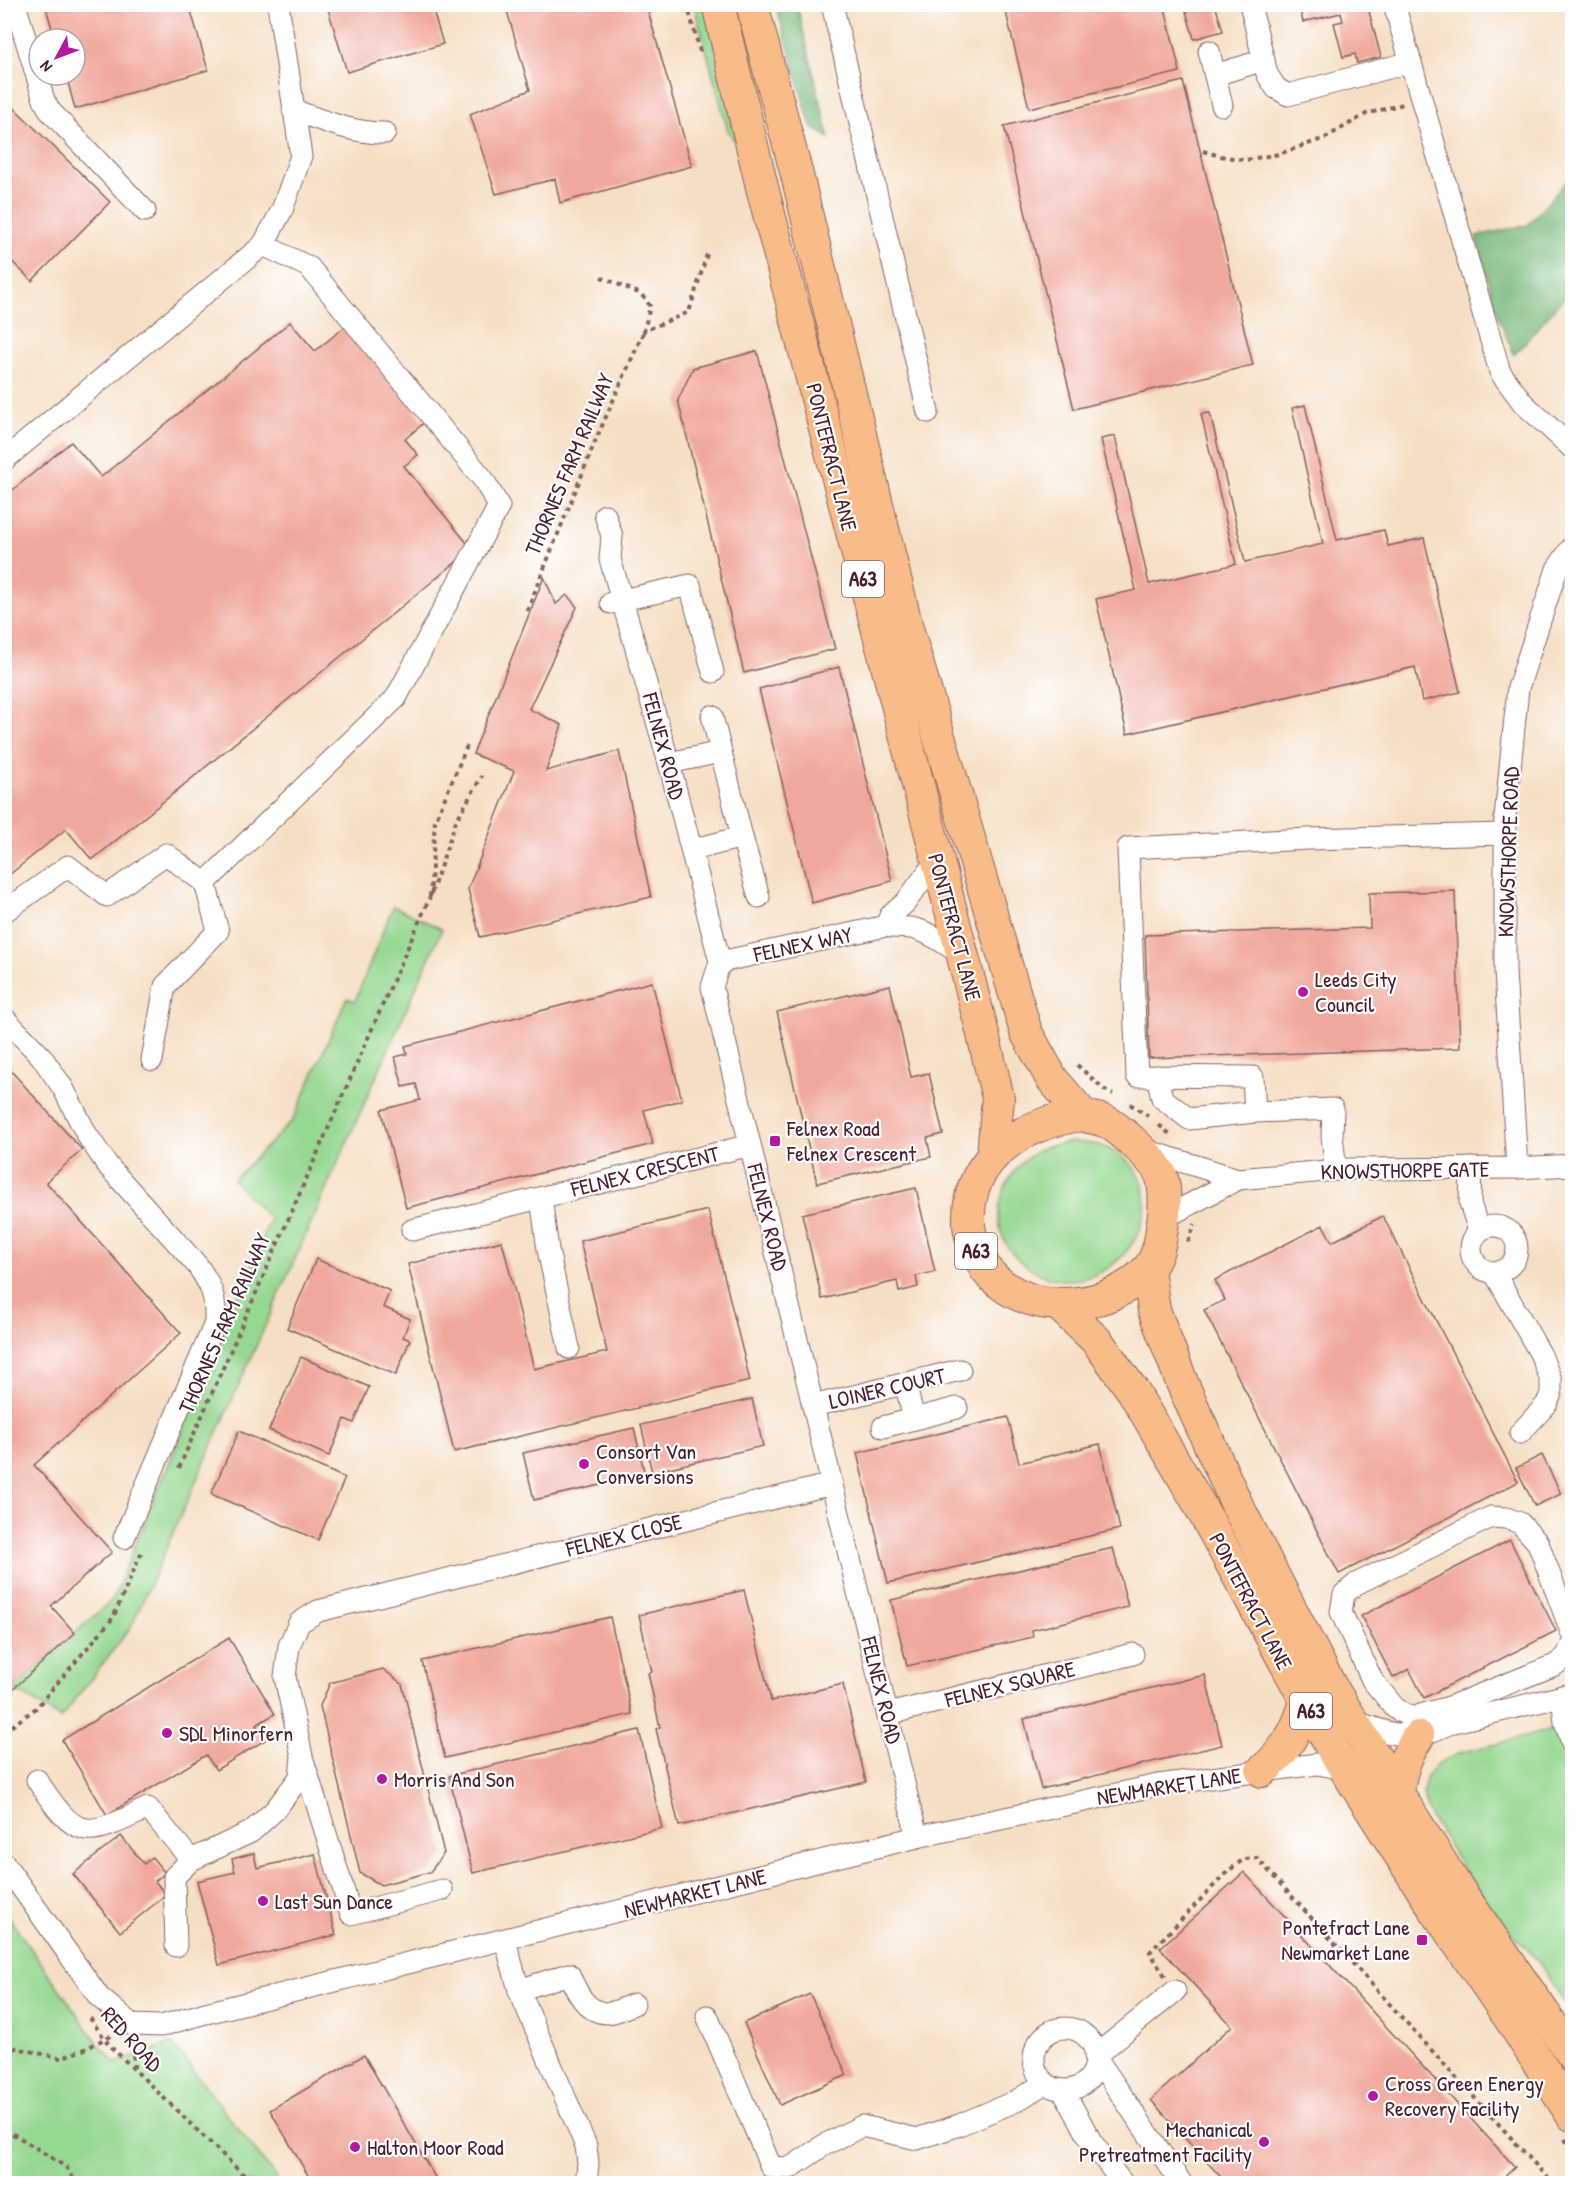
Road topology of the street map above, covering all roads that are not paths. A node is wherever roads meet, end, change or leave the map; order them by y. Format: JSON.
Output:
{"nodes":[{"id":1,"x":15,"y":4,"type":"edge"},
{"id":2,"x":279,"y":4,"type":"edge"},
{"id":3,"x":718,"y":4,"type":"edge"},
{"id":4,"x":752,"y":4,"type":"edge"},
{"id":5,"x":832,"y":4,"type":"edge"},
{"id":6,"x":1250,"y":4,"type":"edge"},
{"id":7,"x":1394,"y":4,"type":"edge"},
{"id":8,"x":1209,"y":51,"type":"dead end"},
{"id":9,"x":1264,"y":60,"type":"junction"},
{"id":10,"x":1411,"y":62,"type":"junction"},
{"id":11,"x":1215,"y":75,"type":"junction"},
{"id":12,"x":1222,"y":105,"type":"dead end"},
{"id":13,"x":293,"y":110,"type":"junction"},
{"id":14,"x":385,"y":133,"type":"dead end"},
{"id":15,"x":145,"y":211,"type":"dead end"},
{"id":16,"x":263,"y":245,"type":"junction"},
{"id":17,"x":928,"y":412,"type":"dead end"},
{"id":18,"x":1572,"y":448,"type":"edge"},
{"id":19,"x":4,"y":460,"type":"edge"},
{"id":20,"x":605,"y":515,"type":"dead end"},
{"id":21,"x":1572,"y":548,"type":"edge"},
{"id":22,"x":617,"y":602,"type":"junction"},
{"id":23,"x":713,"y":672,"type":"dead end"},
{"id":24,"x":712,"y":716,"type":"dead end"},
{"id":25,"x":721,"y":752,"type":"junction"},
{"id":26,"x":669,"y":763,"type":"junction"},
{"id":27,"x":1505,"y":834,"type":"junction"},
{"id":28,"x":742,"y":837,"type":"junction"},
{"id":29,"x":692,"y":850,"type":"junction"},
{"id":30,"x":937,"y":860,"type":"junction"},
{"id":31,"x":205,"y":883,"type":"junction"},
{"id":32,"x":759,"y":897,"type":"dead end"},
{"id":33,"x":4,"y":912,"type":"edge"},
{"id":34,"x":886,"y":926,"type":"junction"},
{"id":35,"x":962,"y":955,"type":"junction"},
{"id":36,"x":720,"y":962,"type":"junction"},
{"id":37,"x":4,"y":1018,"type":"edge"},
{"id":38,"x":152,"y":1060,"type":"dead end"},
{"id":39,"x":1157,"y":1076,"type":"junction"},
{"id":40,"x":1255,"y":1112,"type":"junction"},
{"id":41,"x":1083,"y":1115,"type":"junction"},
{"id":42,"x":750,"y":1145,"type":"junction"},
{"id":43,"x":1142,"y":1149,"type":"junction"},
{"id":44,"x":993,"y":1154,"type":"junction"},
{"id":45,"x":1572,"y":1165,"type":"edge"},
{"id":46,"x":1471,"y":1168,"type":"junction"},
{"id":47,"x":1517,"y":1168,"type":"junction"},
{"id":48,"x":1336,"y":1170,"type":"junction"},
{"id":49,"x":1238,"y":1179,"type":"junction"},
{"id":50,"x":541,"y":1198,"type":"junction"},
{"id":51,"x":1164,"y":1218,"type":"junction"},
{"id":52,"x":412,"y":1230,"type":"dead end"},
{"id":53,"x":1479,"y":1232,"type":"junction"},
{"id":54,"x":1148,"y":1269,"type":"junction"},
{"id":55,"x":1494,"y":1272,"type":"junction"},
{"id":56,"x":1059,"y":1305,"type":"junction"},
{"id":57,"x":569,"y":1348,"type":"dead end"},
{"id":58,"x":960,"y":1370,"type":"dead end"},
{"id":59,"x":905,"y":1383,"type":"junction"},
{"id":60,"x":813,"y":1406,"type":"junction"},
{"id":61,"x":957,"y":1408,"type":"dead end"},
{"id":62,"x":914,"y":1419,"type":"junction"},
{"id":63,"x":883,"y":1427,"type":"dead end"},
{"id":64,"x":1520,"y":1433,"type":"dead end"},
{"id":65,"x":832,"y":1484,"type":"junction"},
{"id":66,"x":124,"y":1538,"type":"dead end"},
{"id":67,"x":1572,"y":1634,"type":"edge"},
{"id":68,"x":1572,"y":1644,"type":"edge"},
{"id":69,"x":1133,"y":1654,"type":"dead end"},
{"id":70,"x":1567,"y":1695,"type":"edge"},
{"id":71,"x":1306,"y":1701,"type":"junction"},
{"id":72,"x":888,"y":1714,"type":"junction"},
{"id":73,"x":1352,"y":1721,"type":"junction"},
{"id":74,"x":1416,"y":1729,"type":"junction"},
{"id":75,"x":1572,"y":1743,"type":"edge"},
{"id":76,"x":302,"y":1756,"type":"junction"},
{"id":77,"x":1262,"y":1771,"type":"junction"},
{"id":78,"x":1351,"y":1779,"type":"junction"},
{"id":79,"x":37,"y":1780,"type":"dead end"},
{"id":80,"x":1398,"y":1795,"type":"junction"},
{"id":81,"x":917,"y":1837,"type":"junction"},
{"id":82,"x":191,"y":1860,"type":"junction"},
{"id":83,"x":4,"y":1863,"type":"edge"},
{"id":84,"x":442,"y":1890,"type":"dead end"},
{"id":85,"x":505,"y":1940,"type":"junction"},
{"id":86,"x":176,"y":1946,"type":"dead end"},
{"id":87,"x":519,"y":1990,"type":"junction"},
{"id":88,"x":1175,"y":1991,"type":"road end"},
{"id":89,"x":634,"y":2004,"type":"dead end"},
{"id":90,"x":707,"y":2016,"type":"dead end"},
{"id":91,"x":1572,"y":2054,"type":"edge"},
{"id":92,"x":1095,"y":2056,"type":"junction"},
{"id":93,"x":1054,"y":2086,"type":"junction"},
{"id":94,"x":1572,"y":2115,"type":"edge"},
{"id":95,"x":586,"y":2184,"type":"edge"},
{"id":96,"x":1123,"y":2184,"type":"edge"},
{"id":97,"x":1182,"y":2184,"type":"edge"}],
"edges":[{"from":1,"to":15,"type":"street"},
{"from":2,"to":13,"type":"street"},
{"from":3,"to":30,"type":"highway","name":"PONTEFRACT LANE","number":"A63"},
{"from":4,"to":41,"type":"highway","name":"PONTEFRACT LANE","number":"A63"},
{"from":5,"to":17,"type":"street"},
{"from":6,"to":9,"type":"street"},
{"from":7,"to":10,"type":"street"},
{"from":8,"to":11,"type":"street"},
{"from":9,"to":10,"type":"street"},
{"from":9,"to":11,"type":"street"},
{"from":10,"to":18,"type":"street"},
{"from":11,"to":12,"type":"street"},
{"from":13,"to":14,"type":"street"},
{"from":13,"to":16,"type":"street"},
{"from":16,"to":19,"type":"street"},
{"from":16,"to":31,"type":"street"},
{"from":20,"to":22,"type":"street","name":"FELNEX ROAD"},
{"from":21,"to":27,"type":"street","name":"KNOWSTHORPE ROAD"},
{"from":22,"to":23,"type":"street"},
{"from":22,"to":26,"type":"street","name":"FELNEX ROAD"},
{"from":24,"to":25,"type":"street"},
{"from":25,"to":26,"type":"street"},
{"from":25,"to":28,"type":"street"},
{"from":26,"to":29,"type":"street","name":"FELNEX ROAD"},
{"from":27,"to":39,"type":"street"},
{"from":27,"to":47,"type":"street","name":"KNOWSTHORPE ROAD"},
{"from":28,"to":29,"type":"street"},
{"from":28,"to":32,"type":"street"},
{"from":29,"to":36,"type":"street","name":"FELNEX ROAD"},
{"from":30,"to":34,"type":"street"},
{"from":30,"to":35,"type":"highway","name":"PONTEFRACT LANE","number":"A63"},
{"from":31,"to":33,"type":"street"},
{"from":31,"to":38,"type":"street"},
{"from":34,"to":35,"type":"street","name":"FELNEX WAY"},
{"from":34,"to":36,"type":"street","name":"FELNEX WAY"},
{"from":35,"to":44,"type":"highway","name":"PONTEFRACT LANE","number":"A63"},
{"from":36,"to":42,"type":"street","name":"FELNEX ROAD"},
{"from":37,"to":66,"type":"street"},
{"from":39,"to":40,"type":"street"},
{"from":39,"to":40,"type":"street"},
{"from":40,"to":48,"type":"street"},
{"from":41,"to":43,"type":"highway","number":"A63"},
{"from":41,"to":44,"type":"highway","number":"A63"},
{"from":42,"to":50,"type":"street","name":"FELNEX CRESCENT"},
{"from":42,"to":60,"type":"street","name":"FELNEX ROAD"},
{"from":43,"to":49,"type":"street","name":"KNOWSTHORPE GATE"},
{"from":43,"to":51,"type":"highway","number":"A63"},
{"from":44,"to":56,"type":"highway","number":"A63"},
{"from":45,"to":47,"type":"street","name":"KNOWSTHORPE GATE"},
{"from":46,"to":47,"type":"street","name":"KNOWSTHORPE GATE"},
{"from":46,"to":48,"type":"street","name":"KNOWSTHORPE GATE"},
{"from":46,"to":53,"type":"street"},
{"from":48,"to":49,"type":"street","name":"KNOWSTHORPE GATE"},
{"from":49,"to":51,"type":"street","name":"KNOWSTHORPE GATE"},
{"from":50,"to":52,"type":"street","name":"FELNEX CRESCENT"},
{"from":50,"to":57,"type":"street","name":"FELNEX CRESCENT"},
{"from":51,"to":54,"type":"highway","number":"A63"},
{"from":53,"to":55,"type":"street"},
{"from":53,"to":55,"type":"street"},
{"from":54,"to":56,"type":"highway","number":"A63"},
{"from":54,"to":73,"type":"highway","name":"PONTEFRACT LANE","number":"A63"},
{"from":55,"to":64,"type":"street"},
{"from":56,"to":71,"type":"highway","name":"PONTEFRACT LANE","number":"A63"},
{"from":58,"to":59,"type":"street","name":"LOINER COURT"},
{"from":59,"to":60,"type":"street","name":"LOINER COURT"},
{"from":59,"to":62,"type":"street"},
{"from":60,"to":65,"type":"street","name":"FELNEX ROAD"},
{"from":61,"to":62,"type":"street"},
{"from":62,"to":63,"type":"street"},
{"from":65,"to":72,"type":"street","name":"FELNEX ROAD"},
{"from":65,"to":76,"type":"street","name":"FELNEX CLOSE"},
{"from":67,"to":74,"type":"street"},
{"from":68,"to":74,"type":"street"},
{"from":69,"to":72,"type":"street","name":"FELNEX SQUARE"},
{"from":70,"to":74,"type":"street"},
{"from":70,"to":75,"type":"street"},
{"from":71,"to":77,"type":"highway"},
{"from":71,"to":78,"type":"highway","name":"PONTEFRACT LANE","number":"A63"},
{"from":72,"to":81,"type":"street","name":"FELNEX ROAD"},
{"from":73,"to":74,"type":"street"},
{"from":73,"to":80,"type":"highway","name":"PONTEFRACT LANE","number":"A63"},
{"from":74,"to":80,"type":"highway"},
{"from":76,"to":82,"type":"street"},
{"from":76,"to":84,"type":"street","name":"FELNEX CLOSE"},
{"from":77,"to":78,"type":"street","name":"NEWMARKET LANE"},
{"from":77,"to":81,"type":"street","name":"NEWMARKET LANE"},
{"from":78,"to":94,"type":"highway","name":"PONTEFRACT LANE","number":"A63"},
{"from":79,"to":82,"type":"street"},
{"from":80,"to":91,"type":"highway","name":"PONTEFRACT LANE","number":"A63"},
{"from":81,"to":85,"type":"street","name":"NEWMARKET LANE"},
{"from":82,"to":86,"type":"street"},
{"from":83,"to":85,"type":"street","name":"NEWMARKET LANE"},
{"from":85,"to":87,"type":"street"},
{"from":87,"to":89,"type":"street"},
{"from":87,"to":95,"type":"street"},
{"from":88,"to":92,"type":"street"},
{"from":90,"to":93,"type":"street"},
{"from":92,"to":93,"type":"street"},
{"from":92,"to":93,"type":"street"},
{"from":92,"to":97,"type":"street"},
{"from":93,"to":96,"type":"street"}]}
